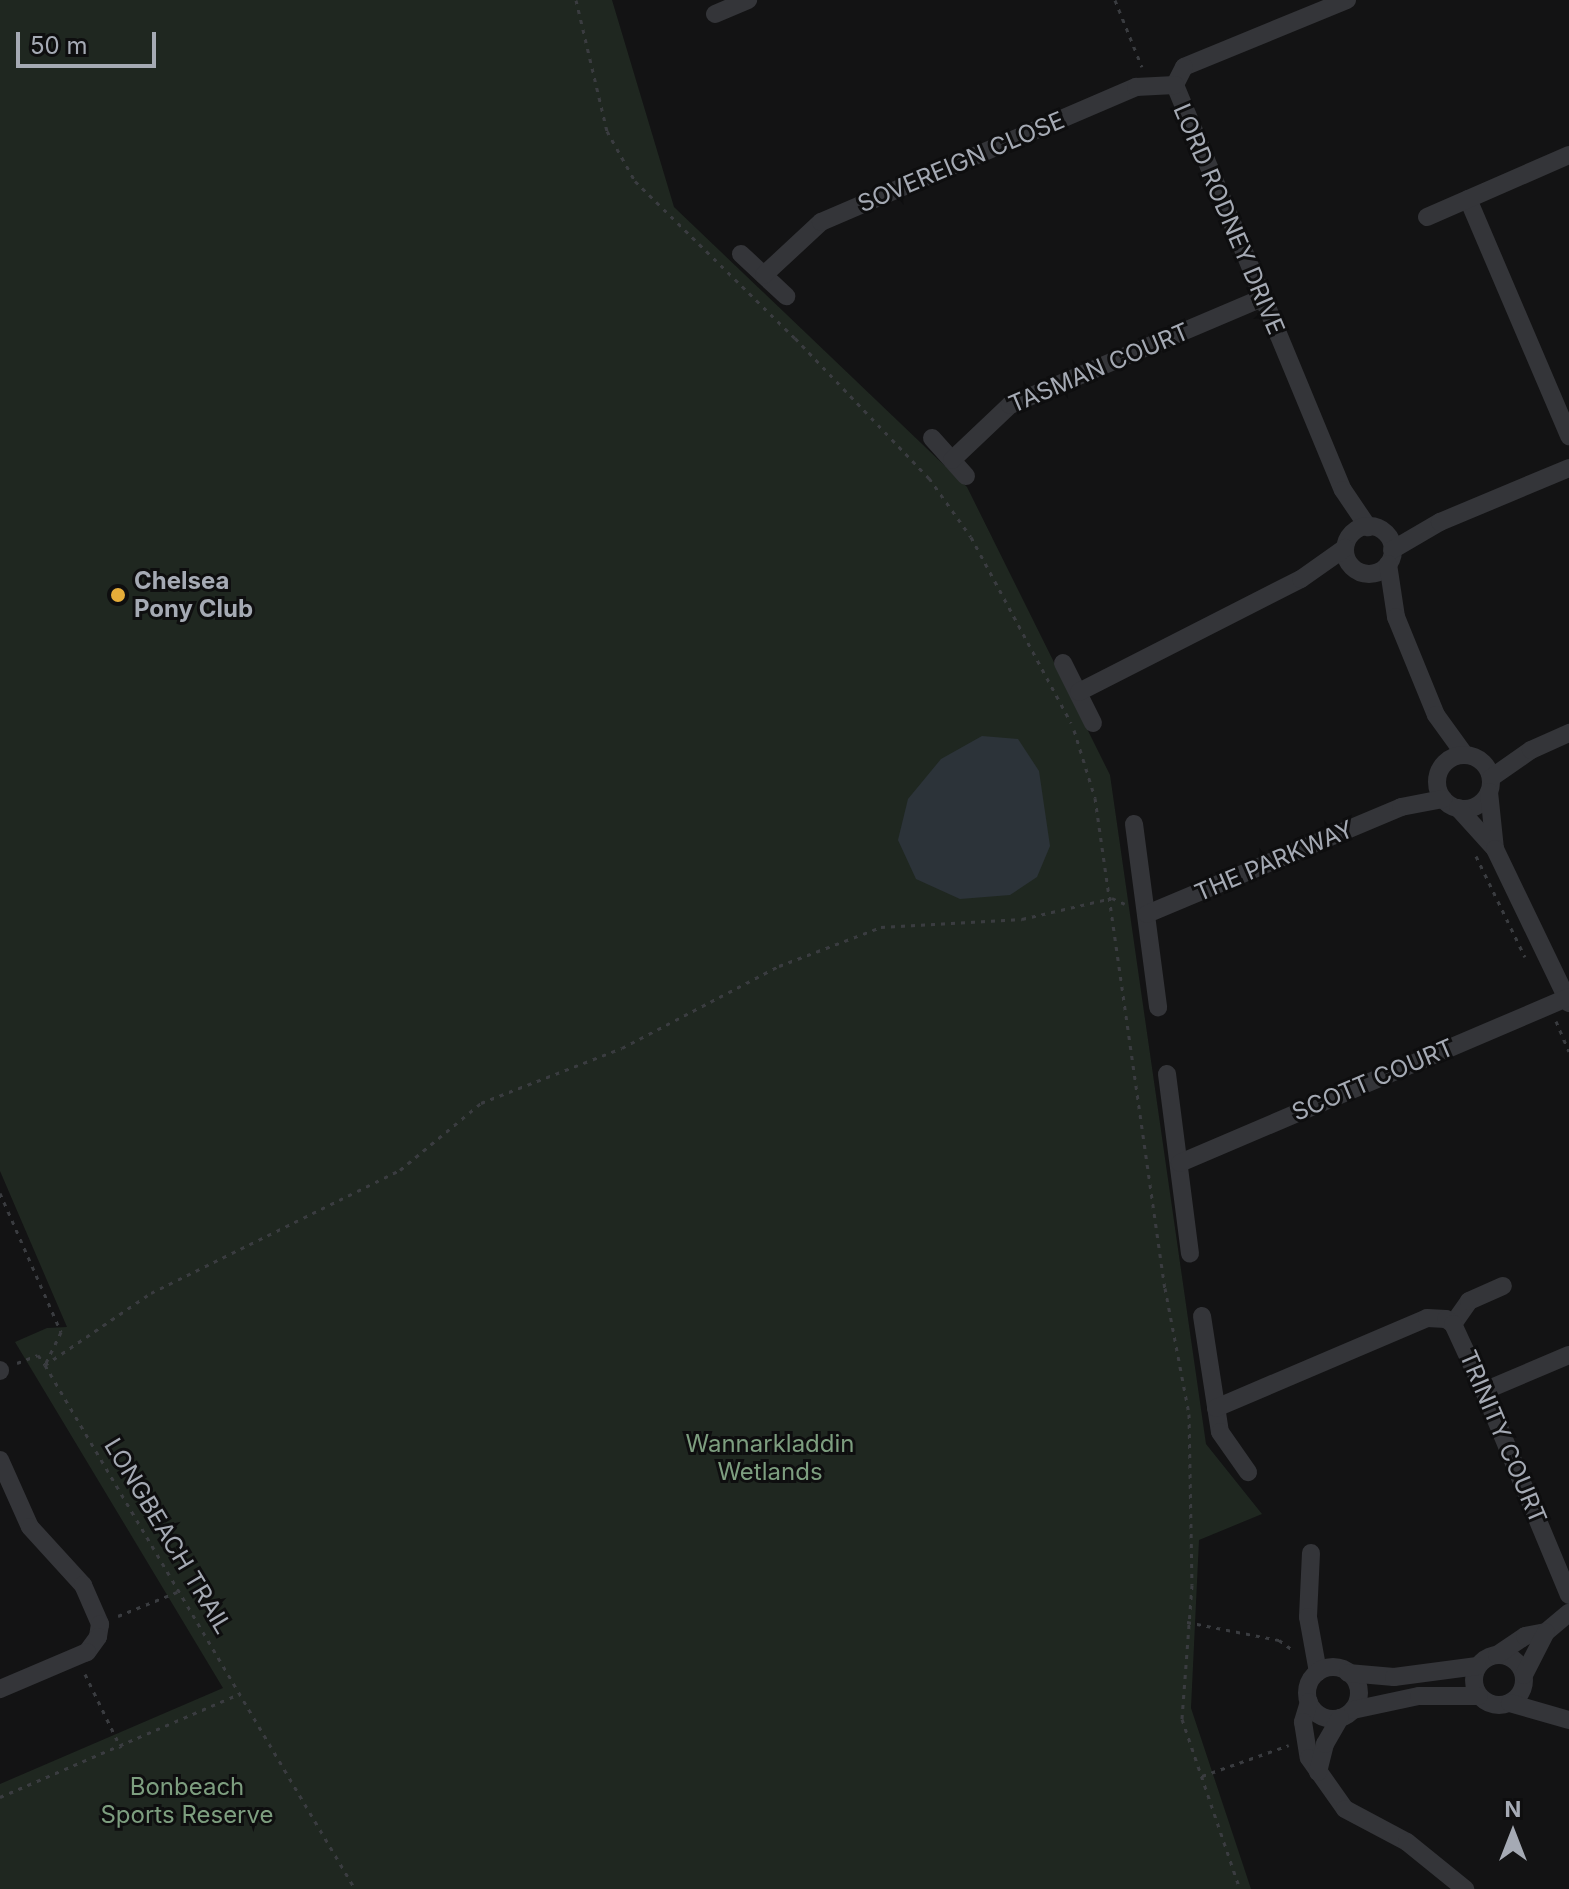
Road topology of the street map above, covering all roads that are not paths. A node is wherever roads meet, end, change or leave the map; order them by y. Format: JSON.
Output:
{"nodes":[{"id":1,"x":748,"y":0,"type":"edge"},
{"id":2,"x":1347,"y":0,"type":"edge"},
{"id":3,"x":715,"y":14,"type":"dead end"},
{"id":4,"x":1175,"y":85,"type":"junction"},
{"id":5,"x":1569,"y":155,"type":"edge"},
{"id":6,"x":1468,"y":199,"type":"junction"},
{"id":7,"x":1427,"y":217,"type":"dead end"},
{"id":8,"x":741,"y":254,"type":"dead end"},
{"id":9,"x":764,"y":275,"type":"junction"},
{"id":10,"x":786,"y":296,"type":"dead end"},
{"id":11,"x":1262,"y":298,"type":"junction"},
{"id":12,"x":1569,"y":436,"type":"edge"},
{"id":13,"x":932,"y":438,"type":"dead end"},
{"id":14,"x":952,"y":460,"type":"junction"},
{"id":15,"x":1569,"y":468,"type":"edge"},
{"id":16,"x":966,"y":476,"type":"dead end"},
{"id":17,"x":1440,"y":522,"type":"junction"},
{"id":18,"x":1362,"y":535,"type":"junction"},
{"id":19,"x":1390,"y":557,"type":"junction"},
{"id":20,"x":1358,"y":571,"type":"junction"},
{"id":21,"x":1301,"y":579,"type":"junction"},
{"id":22,"x":1396,"y":617,"type":"junction"},
{"id":23,"x":1063,"y":663,"type":"dead end"},
{"id":24,"x":1079,"y":692,"type":"junction"},
{"id":25,"x":1436,"y":715,"type":"junction"},
{"id":26,"x":1093,"y":723,"type":"dead end"},
{"id":27,"x":1569,"y":733,"type":"edge"},
{"id":28,"x":1531,"y":750,"type":"junction"},
{"id":29,"x":1473,"y":757,"type":"junction"},
{"id":30,"x":1440,"y":772,"type":"junction"},
{"id":31,"x":1490,"y":785,"type":"junction"},
{"id":32,"x":1450,"y":804,"type":"junction"},
{"id":33,"x":1401,"y":807,"type":"junction"},
{"id":34,"x":1134,"y":824,"type":"dead end"},
{"id":35,"x":1495,"y":849,"type":"junction"},
{"id":36,"x":1147,"y":914,"type":"junction"},
{"id":37,"x":1568,"y":1000,"type":"edge"},
{"id":38,"x":1158,"y":1007,"type":"dead end"},
{"id":39,"x":1167,"y":1074,"type":"dead end"},
{"id":40,"x":1180,"y":1163,"type":"junction"},
{"id":41,"x":1190,"y":1254,"type":"dead end"},
{"id":42,"x":1503,"y":1286,"type":"dead end"},
{"id":43,"x":1202,"y":1316,"type":"dead end"},
{"id":44,"x":1453,"y":1324,"type":"junction"},
{"id":45,"x":1569,"y":1355,"type":"edge"},
{"id":46,"x":1484,"y":1391,"type":"junction"},
{"id":47,"x":1216,"y":1408,"type":"junction"},
{"id":48,"x":0,"y":1460,"type":"edge"},
{"id":49,"x":1248,"y":1472,"type":"dead end"},
{"id":50,"x":1311,"y":1553,"type":"dead end"},
{"id":51,"x":1569,"y":1595,"type":"edge"},
{"id":52,"x":1569,"y":1613,"type":"edge"},
{"id":53,"x":1546,"y":1632,"type":"junction"},
{"id":54,"x":1497,"y":1655,"type":"junction"},
{"id":55,"x":1477,"y":1666,"type":"junction"},
{"id":56,"x":1318,"y":1672,"type":"junction"},
{"id":57,"x":1348,"y":1673,"type":"junction"},
{"id":58,"x":1524,"y":1678,"type":"junction"},
{"id":59,"x":0,"y":1689,"type":"edge"},
{"id":60,"x":1479,"y":1696,"type":"junction"},
{"id":61,"x":1309,"y":1702,"type":"junction"},
{"id":62,"x":1510,"y":1703,"type":"junction"},
{"id":63,"x":1544,"y":1709,"type":"junction"},
{"id":64,"x":1346,"y":1714,"type":"junction"},
{"id":65,"x":1569,"y":1720,"type":"edge"},
{"id":66,"x":1318,"y":1772,"type":"junction"},
{"id":67,"x":1465,"y":1889,"type":"edge"}],
"edges":[{"from":1,"to":3,"type":"street"},
{"from":2,"to":4,"type":"street","name":"LORD RODNEY DRIVE"},
{"from":4,"to":9,"type":"street","name":"SOVEREIGN CLOSE"},
{"from":4,"to":11,"type":"street","name":"LORD RODNEY DRIVE"},
{"from":5,"to":6,"type":"street"},
{"from":6,"to":7,"type":"street"},
{"from":6,"to":12,"type":"street"},
{"from":8,"to":9,"type":"street"},
{"from":9,"to":10,"type":"street"},
{"from":11,"to":14,"type":"street","name":"TASMAN COURT"},
{"from":11,"to":18,"type":"street","name":"LORD RODNEY DRIVE"},
{"from":13,"to":14,"type":"street"},
{"from":14,"to":16,"type":"street"},
{"from":15,"to":17,"type":"street"},
{"from":17,"to":18,"type":"street"},
{"from":17,"to":19,"type":"street"},
{"from":18,"to":19,"type":"street"},
{"from":18,"to":20,"type":"street"},
{"from":18,"to":21,"type":"street"},
{"from":19,"to":20,"type":"street"},
{"from":19,"to":22,"type":"street"},
{"from":20,"to":21,"type":"street"},
{"from":20,"to":22,"type":"street"},
{"from":21,"to":24,"type":"street"},
{"from":22,"to":25,"type":"street"},
{"from":23,"to":24,"type":"street"},
{"from":24,"to":26,"type":"street"},
{"from":25,"to":29,"type":"street"},
{"from":25,"to":30,"type":"street"},
{"from":27,"to":28,"type":"street","name":"THE PARKWAY"},
{"from":28,"to":29,"type":"street","name":"THE PARKWAY"},
{"from":28,"to":31,"type":"street","name":"THE PARKWAY"},
{"from":29,"to":30,"type":"street","name":"THE PARKWAY"},
{"from":29,"to":31,"type":"street"},
{"from":30,"to":32,"type":"street"},
{"from":30,"to":33,"type":"street","name":"THE PARKWAY"},
{"from":31,"to":32,"type":"street","name":"THE PARKWAY"},
{"from":31,"to":35,"type":"street"},
{"from":32,"to":33,"type":"street","name":"THE PARKWAY"},
{"from":32,"to":35,"type":"street"},
{"from":33,"to":36,"type":"street","name":"THE PARKWAY"},
{"from":34,"to":36,"type":"street"},
{"from":35,"to":37,"type":"street"},
{"from":36,"to":38,"type":"street"},
{"from":37,"to":40,"type":"street","name":"SCOTT COURT"},
{"from":39,"to":40,"type":"street"},
{"from":40,"to":41,"type":"street"},
{"from":42,"to":44,"type":"street","name":"TRINITY COURT"},
{"from":43,"to":47,"type":"street"},
{"from":44,"to":46,"type":"street","name":"TRINITY COURT"},
{"from":44,"to":47,"type":"street","name":"TRINITY COURT"},
{"from":45,"to":46,"type":"street"},
{"from":46,"to":51,"type":"street","name":"TRINITY COURT"},
{"from":47,"to":49,"type":"street"},
{"from":48,"to":59,"type":"street"},
{"from":50,"to":56,"type":"street"},
{"from":52,"to":53,"type":"street"},
{"from":53,"to":54,"type":"street"},
{"from":53,"to":58,"type":"street"},
{"from":54,"to":55,"type":"street"},
{"from":54,"to":58,"type":"street"},
{"from":55,"to":57,"type":"street"},
{"from":55,"to":60,"type":"street"},
{"from":56,"to":57,"type":"street"},
{"from":56,"to":61,"type":"street"},
{"from":57,"to":64,"type":"street"},
{"from":58,"to":62,"type":"street"},
{"from":58,"to":63,"type":"street"},
{"from":60,"to":62,"type":"street"},
{"from":60,"to":64,"type":"street"},
{"from":61,"to":64,"type":"street"},
{"from":61,"to":66,"type":"street"},
{"from":62,"to":63,"type":"street"},
{"from":63,"to":65,"type":"street"},
{"from":64,"to":66,"type":"street"},
{"from":66,"to":67,"type":"street"}]}
